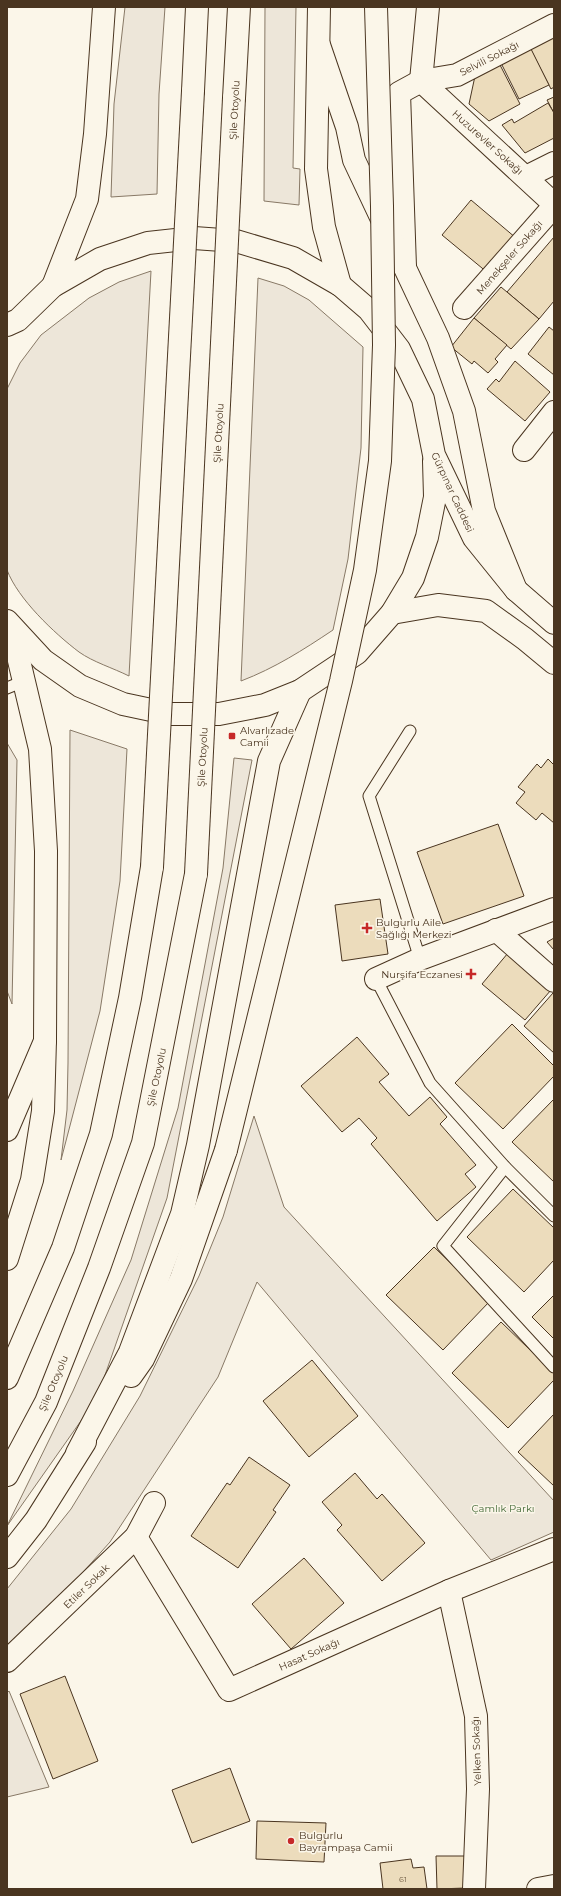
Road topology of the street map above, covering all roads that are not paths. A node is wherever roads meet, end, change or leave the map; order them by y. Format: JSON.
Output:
{"nodes":[{"id":1,"x":104,"y":7,"type":"edge"},
{"id":2,"x":197,"y":7,"type":"edge"},
{"id":3,"x":240,"y":7,"type":"edge"},
{"id":4,"x":319,"y":7,"type":"edge"},
{"id":5,"x":376,"y":7,"type":"edge"},
{"id":6,"x":428,"y":7,"type":"edge"},
{"id":7,"x":554,"y":25,"type":"edge"},
{"id":8,"x":319,"y":45,"type":"junction"},
{"id":9,"x":421,"y":81,"type":"junction"},
{"id":10,"x":554,"y":163,"type":"edge"},
{"id":11,"x":526,"y":177,"type":"junction"},
{"id":12,"x":554,"y":205,"type":"edge"},
{"id":13,"x":405,"y":267,"type":"junction"},
{"id":14,"x":340,"y":285,"type":"junction"},
{"id":15,"x":53,"y":286,"type":"junction"},
{"id":16,"x":464,"y":308,"type":"dead end"},
{"id":17,"x":11,"y":326,"type":"edge"},
{"id":18,"x":554,"y":412,"type":"edge"},
{"id":19,"x":524,"y":450,"type":"dead end"},
{"id":20,"x":434,"y":455,"type":"junction"},
{"id":21,"x":516,"y":590,"type":"junction"},
{"id":22,"x":392,"y":613,"type":"junction"},
{"id":23,"x":554,"y":623,"type":"edge"},
{"id":24,"x":9,"y":624,"type":"edge"},
{"id":25,"x":554,"y":663,"type":"edge"},
{"id":26,"x":16,"y":684,"type":"edge"},
{"id":27,"x":300,"y":691,"type":"junction"},
{"id":28,"x":410,"y":731,"type":"dead end"},
{"id":29,"x":554,"y":909,"type":"edge"},
{"id":30,"x":496,"y":930,"type":"junction"},
{"id":31,"x":420,"y":959,"type":"junction"},
{"id":32,"x":376,"y":980,"type":"joint"},
{"id":33,"x":554,"y":981,"type":"edge"},
{"id":34,"x":46,"y":1040,"type":"junction"},
{"id":35,"x":7,"y":1130,"type":"edge"},
{"id":36,"x":505,"y":1167,"type":"junction"},
{"id":37,"x":554,"y":1216,"type":"edge"},
{"id":38,"x":7,"y":1259,"type":"edge"},
{"id":39,"x":554,"y":1367,"type":"edge"},
{"id":40,"x":7,"y":1378,"type":"edge"},
{"id":41,"x":77,"y":1454,"type":"junction"},
{"id":42,"x":7,"y":1475,"type":"edge"},
{"id":43,"x":154,"y":1503,"type":"dead end"},
{"id":44,"x":136,"y":1537,"type":"junction"},
{"id":45,"x":554,"y":1549,"type":"edge"},
{"id":46,"x":7,"y":1557,"type":"edge"},
{"id":47,"x":449,"y":1591,"type":"junction"},
{"id":48,"x":7,"y":1661,"type":"edge"},
{"id":49,"x":554,"y":1886,"type":"edge"},
{"id":50,"x":474,"y":1889,"type":"edge"},
{"id":51,"x":538,"y":1889,"type":"edge"}],
"edges":[{"from":1,"to":15,"type":"main road"},
{"from":2,"to":40,"type":"main road","bridge":true},
{"from":3,"to":42,"type":"main road","name":"Şile Otoyolu","bridge":true},
{"from":4,"to":8,"type":"main road"},
{"from":5,"to":41,"type":"main road","bridge":true},
{"from":6,"to":9,"type":"main road"},
{"from":7,"to":9,"type":"main road","name":"Selvili Sokağı"},
{"from":8,"to":13,"type":"main road"},
{"from":8,"to":14,"type":"main road"},
{"from":9,"to":11,"type":"main road","name":"Huzurevler Sokağı"},
{"from":9,"to":13,"type":"main road","name":"Selvili Sokağı"},
{"from":10,"to":11,"type":"main road"},
{"from":11,"to":12,"type":"main road","name":"Huzurevler Sokağı"},
{"from":12,"to":16,"type":"main road","name":"Menekşeler Sokağı"},
{"from":13,"to":21,"type":"main road"},
{"from":14,"to":15,"type":"main road","name":"Gürpınar Caddesi"},
{"from":14,"to":20,"type":"main road","name":"Gürpınar Caddesi"},
{"from":15,"to":17,"type":"main road"},
{"from":18,"to":19,"type":"main road"},
{"from":20,"to":21,"type":"main road","name":"Gürpınar Caddesi"},
{"from":20,"to":22,"type":"main road"},
{"from":21,"to":23,"type":"main road","name":"Gürpınar Caddesi"},
{"from":22,"to":25,"type":"main road"},
{"from":22,"to":27,"type":"main road"},
{"from":24,"to":26,"type":"main road"},
{"from":24,"to":27,"type":"main road"},
{"from":26,"to":34,"type":"main road"},
{"from":27,"to":41,"type":"main road"},
{"from":28,"to":31,"type":"lane"},
{"from":29,"to":30,"type":"main road"},
{"from":30,"to":31,"type":"main road"},
{"from":30,"to":33,"type":"main road"},
{"from":31,"to":32,"type":"main road"},
{"from":32,"to":36,"type":"lane"},
{"from":34,"to":35,"type":"main road"},
{"from":34,"to":38,"type":"main road"},
{"from":36,"to":37,"type":"lane"},
{"from":36,"to":39,"type":"lane"},
{"from":41,"to":46,"type":"main road"},
{"from":43,"to":44,"type":"main road","name":"Etiler Sokak"},
{"from":44,"to":47,"type":"main road","name":"Hasat Sokağı"},
{"from":44,"to":48,"type":"main road","name":"Etiler Sokak"},
{"from":45,"to":47,"type":"main road","name":"Hasat Sokağı"},
{"from":47,"to":50,"type":"main road","name":"Yelken Sokağı"},
{"from":49,"to":51,"type":"main road"}]}
